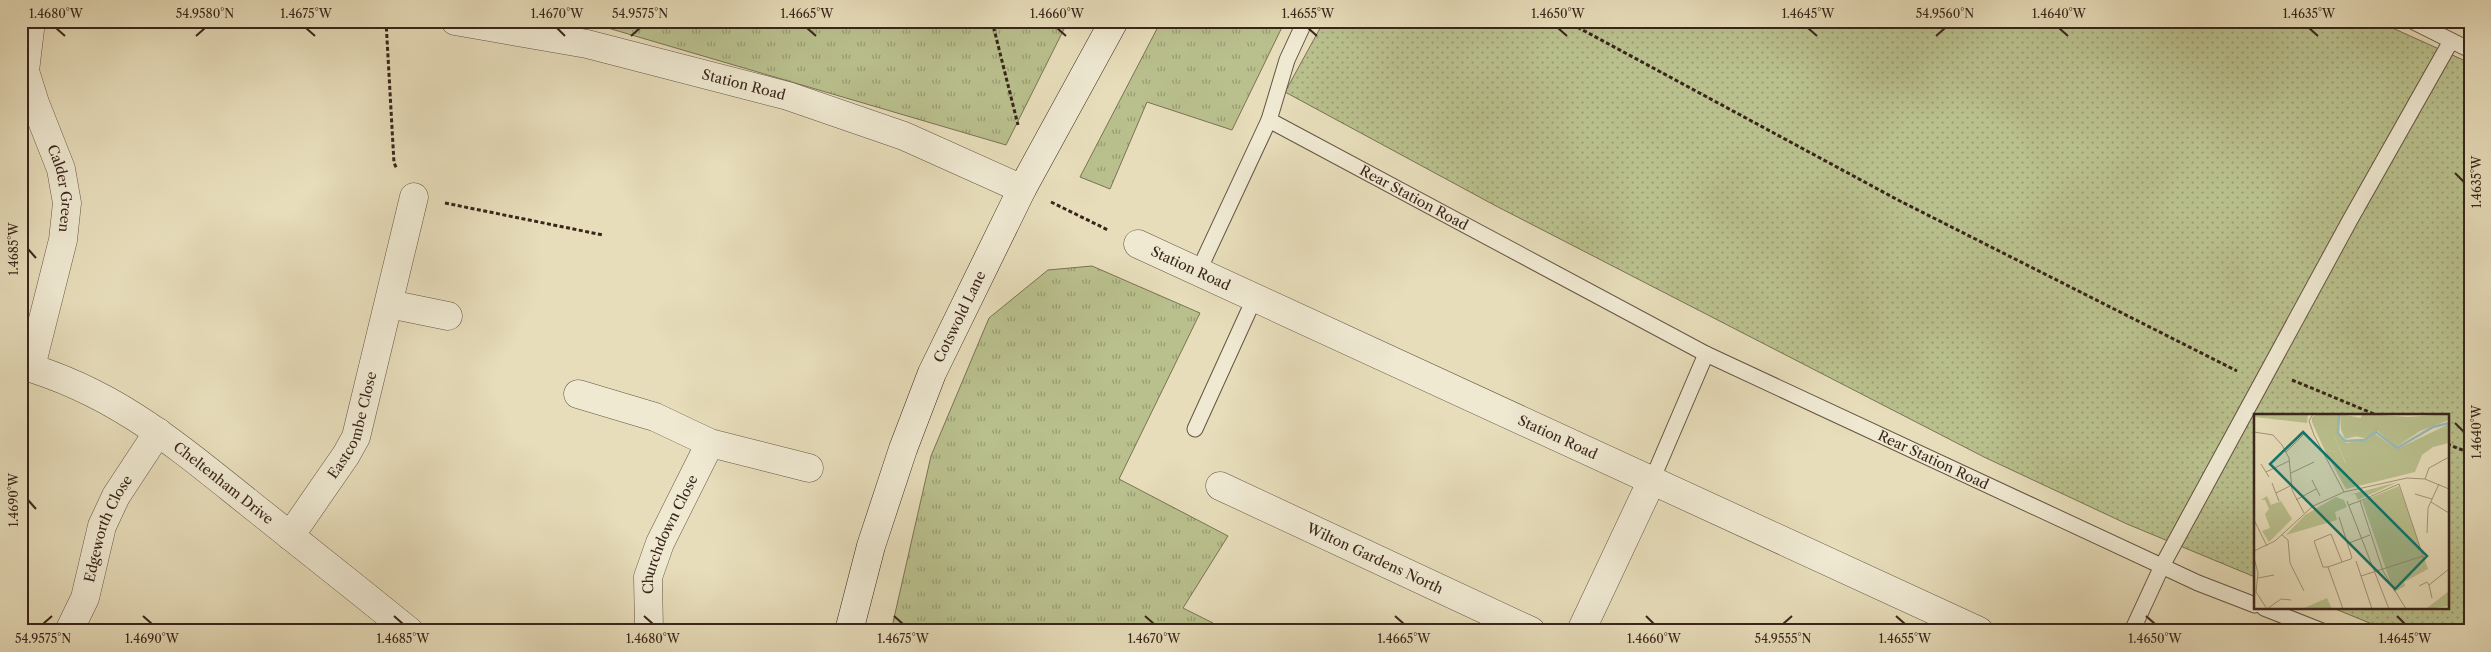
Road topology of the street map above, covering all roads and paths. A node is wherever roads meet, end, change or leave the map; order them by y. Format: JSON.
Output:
{"nodes":[{"id":1,"x":31,"y":21,"type":"edge"},
{"id":2,"x":386,"y":21,"type":"edge"},
{"id":3,"x":455,"y":21,"type":"edge"},
{"id":4,"x":992,"y":21,"type":"edge"},
{"id":5,"x":1114,"y":21,"type":"edge"},
{"id":6,"x":1305,"y":21,"type":"edge"},
{"id":7,"x":1566,"y":21,"type":"edge"},
{"id":8,"x":2412,"y":21,"type":"edge"},
{"id":9,"x":2451,"y":41,"type":"junction"},
{"id":10,"x":2470,"y":50,"type":"edge"},
{"id":11,"x":23,"y":71,"type":"edge"},
{"id":12,"x":1268,"y":120,"type":"junction"},
{"id":13,"x":1026,"y":181,"type":"junction"},
{"id":14,"x":414,"y":197,"type":"junction"},
{"id":15,"x":603,"y":235,"type":"dead end"},
{"id":16,"x":1138,"y":244,"type":"joint"},
{"id":17,"x":1199,"y":270,"type":"junction"},
{"id":18,"x":1255,"y":297,"type":"junction"},
{"id":19,"x":388,"y":304,"type":"junction"},
{"id":20,"x":448,"y":316,"type":"dead end"},
{"id":21,"x":1706,"y":354,"type":"junction"},
{"id":22,"x":26,"y":366,"type":"edge"},
{"id":23,"x":2265,"y":377,"type":"junction"},
{"id":24,"x":578,"y":394,"type":"dead end"},
{"id":25,"x":2373,"y":414,"type":"edge"},
{"id":26,"x":1195,"y":429,"type":"dead end"},
{"id":27,"x":158,"y":432,"type":"junction"},
{"id":28,"x":710,"y":444,"type":"junction"},
{"id":29,"x":2448,"y":444,"type":"edge"},
{"id":30,"x":2470,"y":453,"type":"edge"},
{"id":31,"x":810,"y":468,"type":"dead end"},
{"id":32,"x":1652,"y":480,"type":"junction"},
{"id":33,"x":1220,"y":486,"type":"dead end"},
{"id":34,"x":290,"y":536,"type":"junction"},
{"id":35,"x":2162,"y":566,"type":"junction"},
{"id":36,"x":2254,"y":605,"type":"edge"},
{"id":37,"x":2269,"y":610,"type":"edge"},
{"id":38,"x":2470,"y":620,"type":"edge"},
{"id":39,"x":68,"y":631,"type":"edge"},
{"id":40,"x":410,"y":631,"type":"edge"},
{"id":41,"x":649,"y":631,"type":"edge"},
{"id":42,"x":849,"y":631,"type":"edge"},
{"id":43,"x":1531,"y":631,"type":"edge"},
{"id":44,"x":1581,"y":631,"type":"edge"},
{"id":45,"x":1979,"y":631,"type":"edge"},
{"id":46,"x":2132,"y":631,"type":"edge"},
{"id":47,"x":2322,"y":631,"type":"edge"},
{"id":48,"x":2466,"y":631,"type":"edge"}],
"edges":[{"from":1,"to":11,"type":"street"},
{"from":2,"to":14,"type":"path"},
{"from":3,"to":13,"type":"street","name":"Station Road"},
{"from":4,"to":13,"type":"path"},
{"from":5,"to":13,"type":"street","name":"Cotswold Lane"},
{"from":6,"to":12,"type":"lane"},
{"from":7,"to":23,"type":"path"},
{"from":8,"to":9,"type":"lane"},
{"from":9,"to":10,"type":"lane"},
{"from":9,"to":23,"type":"lane"},
{"from":11,"to":22,"type":"street","name":"Calder Green"},
{"from":12,"to":17,"type":"lane"},
{"from":12,"to":21,"type":"lane","name":"Rear Station Road"},
{"from":13,"to":16,"type":"path"},
{"from":13,"to":42,"type":"street","name":"Cotswold Lane"},
{"from":14,"to":15,"type":"path"},
{"from":14,"to":19,"type":"street","name":"Eastcombe Close"},
{"from":16,"to":17,"type":"street","name":"Station Road"},
{"from":17,"to":18,"type":"street","name":"Station Road"},
{"from":18,"to":26,"type":"lane"},
{"from":18,"to":32,"type":"street","name":"Station Road"},
{"from":19,"to":20,"type":"street"},
{"from":19,"to":34,"type":"street","name":"Eastcombe Close"},
{"from":21,"to":32,"type":"lane"},
{"from":21,"to":35,"type":"lane","name":"Rear Station Road"},
{"from":22,"to":27,"type":"street","name":"Cheltenham Drive"},
{"from":23,"to":25,"type":"path"},
{"from":23,"to":35,"type":"lane"},
{"from":24,"to":28,"type":"street"},
{"from":27,"to":34,"type":"street","name":"Cheltenham Drive"},
{"from":27,"to":39,"type":"street","name":"Edgeworth Close"},
{"from":28,"to":31,"type":"street"},
{"from":28,"to":41,"type":"street","name":"Churchdown Close"},
{"from":29,"to":30,"type":"path"},
{"from":32,"to":44,"type":"street"},
{"from":32,"to":45,"type":"street","name":"Station Road"},
{"from":33,"to":43,"type":"street","name":"Wilton Gardens North"},
{"from":34,"to":40,"type":"street","name":"Cheltenham Drive"},
{"from":35,"to":36,"type":"lane","name":"Rear Station Road"},
{"from":35,"to":46,"type":"lane"},
{"from":37,"to":47,"type":"lane"},
{"from":38,"to":48,"type":"path"}]}
